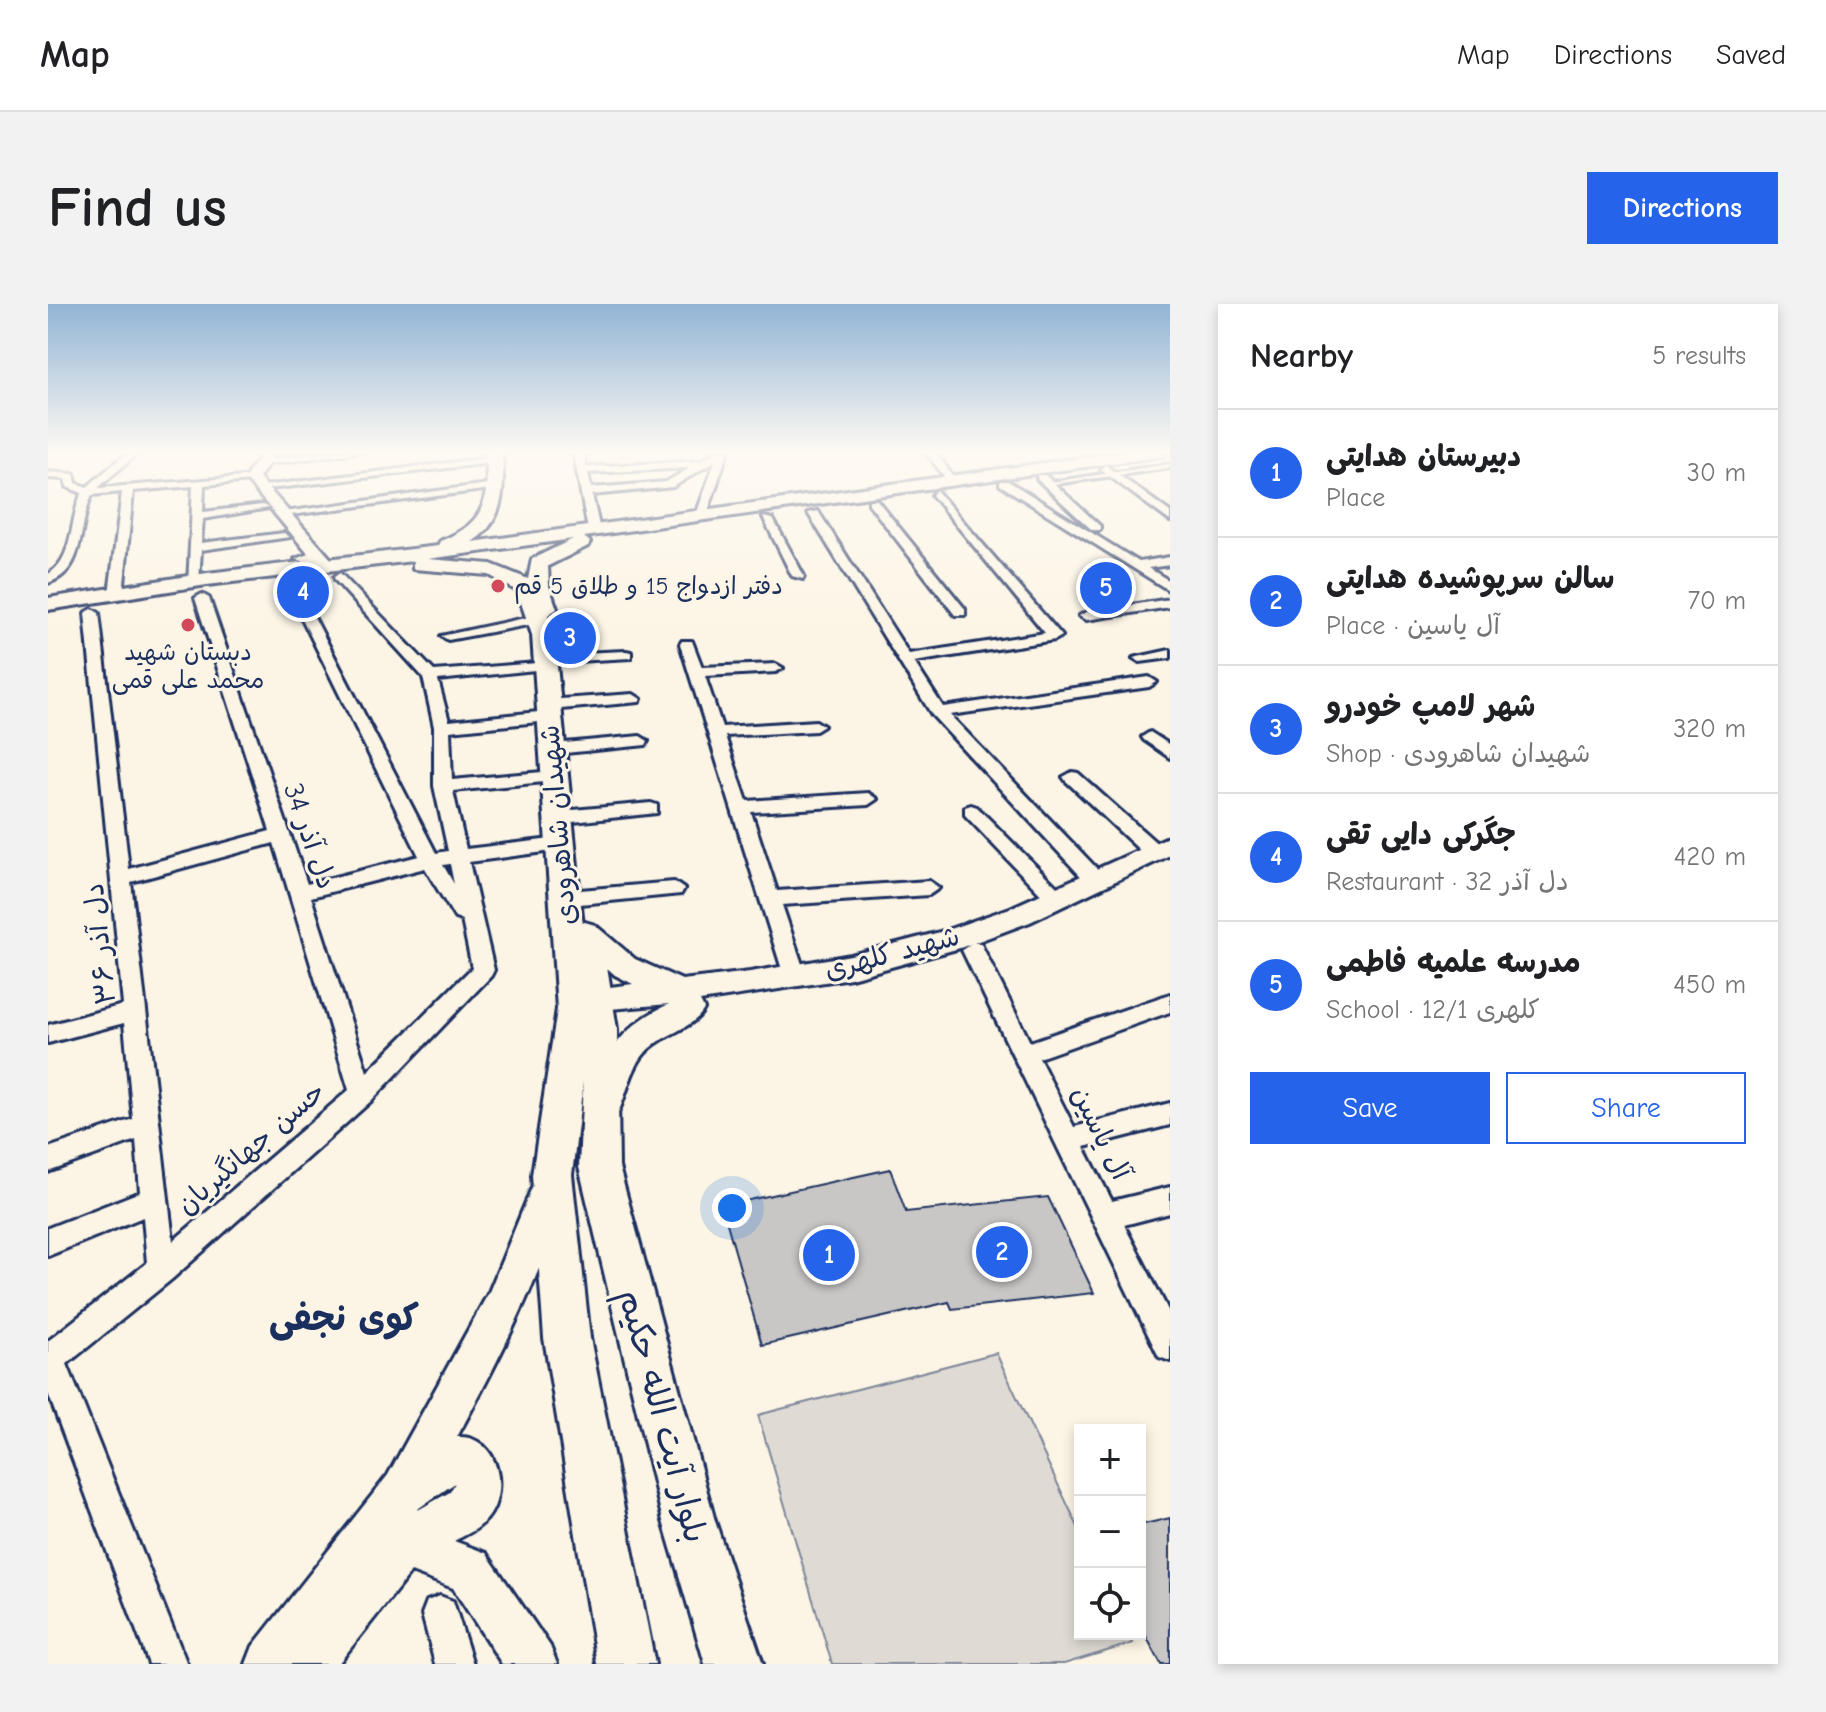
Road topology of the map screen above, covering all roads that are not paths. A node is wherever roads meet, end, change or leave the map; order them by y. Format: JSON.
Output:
{"nodes":[{"id":1,"x":77,"y":514,"type":"edge"},
{"id":2,"x":125,"y":514,"type":"edge"},
{"id":3,"x":211,"y":514,"type":"edge"},
{"id":4,"x":268,"y":514,"type":"edge"},
{"id":5,"x":284,"y":514,"type":"edge"},
{"id":6,"x":491,"y":514,"type":"edge"},
{"id":7,"x":508,"y":514,"type":"edge"},
{"id":8,"x":583,"y":514,"type":"edge"},
{"id":9,"x":706,"y":514,"type":"edge"},
{"id":10,"x":768,"y":514,"type":"edge"},
{"id":11,"x":803,"y":514,"type":"edge"},
{"id":12,"x":815,"y":514,"type":"edge"},
{"id":13,"x":878,"y":514,"type":"edge"},
{"id":14,"x":954,"y":514,"type":"edge"},
{"id":15,"x":1054,"y":514,"type":"edge"},
{"id":16,"x":1081,"y":514,"type":"edge"},
{"id":17,"x":199,"y":516,"type":"joint"},
{"id":18,"x":509,"y":518,"type":"junction"},
{"id":19,"x":767,"y":519,"type":"junction"},
{"id":20,"x":480,"y":529,"type":"junction"},
{"id":21,"x":581,"y":535,"type":"junction"},
{"id":22,"x":284,"y":537,"type":"junction"},
{"id":23,"x":196,"y":547,"type":"junction"},
{"id":24,"x":418,"y":560,"type":"junction"},
{"id":25,"x":1170,"y":561,"type":"edge"},
{"id":26,"x":539,"y":563,"type":"junction"},
{"id":27,"x":318,"y":565,"type":"junction"},
{"id":28,"x":1136,"y":566,"type":"junction"},
{"id":29,"x":509,"y":576,"type":"junction"},
{"id":30,"x":798,"y":576,"type":"dead end"},
{"id":31,"x":48,"y":579,"type":"edge"},
{"id":32,"x":291,"y":584,"type":"junction"},
{"id":33,"x":200,"y":587,"type":"junction"},
{"id":34,"x":1170,"y":587,"type":"edge"},
{"id":35,"x":140,"y":590,"type":"junction"},
{"id":36,"x":116,"y":594,"type":"junction"},
{"id":37,"x":1170,"y":603,"type":"edge"},
{"id":38,"x":48,"y":604,"type":"edge"},
{"id":39,"x":164,"y":604,"type":"junction"},
{"id":40,"x":960,"y":612,"type":"dead end"},
{"id":41,"x":92,"y":613,"type":"junction"},
{"id":42,"x":1086,"y":616,"type":"dead end"},
{"id":43,"x":48,"y":619,"type":"edge"},
{"id":44,"x":539,"y":619,"type":"junction"},
{"id":45,"x":448,"y":636,"type":"dead end"},
{"id":46,"x":687,"y":644,"type":"dead end"},
{"id":47,"x":1170,"y":654,"type":"edge"},
{"id":48,"x":626,"y":655,"type":"dead end"},
{"id":49,"x":1140,"y":658,"type":"dead end"},
{"id":50,"x":904,"y":659,"type":"junction"},
{"id":51,"x":551,"y":661,"type":"junction"},
{"id":52,"x":776,"y":668,"type":"dead end"},
{"id":53,"x":696,"y":672,"type":"junction"},
{"id":54,"x":430,"y":676,"type":"junction"},
{"id":55,"x":1149,"y":682,"type":"dead end"},
{"id":56,"x":633,"y":699,"type":"dead end"},
{"id":57,"x":555,"y":710,"type":"junction"},
{"id":58,"x":938,"y":712,"type":"junction"},
{"id":59,"x":816,"y":726,"type":"dead end"},
{"id":60,"x":442,"y":727,"type":"junction"},
{"id":61,"x":716,"y":732,"type":"junction"},
{"id":62,"x":1150,"y":737,"type":"dead end"},
{"id":63,"x":640,"y":741,"type":"dead end"},
{"id":64,"x":565,"y":748,"type":"junction"},
{"id":65,"x":1170,"y":753,"type":"edge"},
{"id":66,"x":554,"y":776,"type":"junction"},
{"id":67,"x":1072,"y":777,"type":"dead end"},
{"id":68,"x":443,"y":786,"type":"junction"},
{"id":69,"x":868,"y":799,"type":"dead end"},
{"id":70,"x":740,"y":807,"type":"junction"},
{"id":71,"x":651,"y":809,"type":"dead end"},
{"id":72,"x":971,"y":811,"type":"dead end"},
{"id":73,"x":573,"y":816,"type":"junction"},
{"id":74,"x":280,"y":835,"type":"junction"},
{"id":75,"x":560,"y":844,"type":"junction"},
{"id":76,"x":1165,"y":853,"type":"edge"},
{"id":77,"x":456,"y":857,"type":"junction"},
{"id":78,"x":430,"y":860,"type":"junction"},
{"id":79,"x":121,"y":878,"type":"junction"},
{"id":80,"x":1095,"y":879,"type":"junction"},
{"id":81,"x":929,"y":888,"type":"dead end"},
{"id":82,"x":674,"y":889,"type":"dead end"},
{"id":83,"x":300,"y":893,"type":"junction"},
{"id":84,"x":580,"y":897,"type":"junction"},
{"id":85,"x":1056,"y":898,"type":"junction"},
{"id":86,"x":770,"y":899,"type":"junction"},
{"id":87,"x":473,"y":932,"type":"junction"},
{"id":88,"x":585,"y":932,"type":"junction"},
{"id":89,"x":967,"y":943,"type":"junction"},
{"id":90,"x":795,"y":976,"type":"junction"},
{"id":91,"x":688,"y":1000,"type":"junction"},
{"id":92,"x":1170,"y":1003,"type":"edge"},
{"id":93,"x":590,"y":1007,"type":"junction"},
{"id":94,"x":135,"y":1011,"type":"junction"},
{"id":95,"x":48,"y":1034,"type":"edge"},
{"id":96,"x":1026,"y":1053,"type":"junction"},
{"id":97,"x":362,"y":1094,"type":"junction"},
{"id":98,"x":603,"y":1111,"type":"junction"},
{"id":99,"x":1170,"y":1114,"type":"edge"},
{"id":100,"x":147,"y":1125,"type":"junction"},
{"id":101,"x":1070,"y":1139,"type":"junction"},
{"id":102,"x":48,"y":1160,"type":"edge"},
{"id":103,"x":576,"y":1171,"type":"junction"},
{"id":104,"x":155,"y":1199,"type":"junction"},
{"id":105,"x":1170,"y":1200,"type":"edge"},
{"id":106,"x":1106,"y":1216,"type":"junction"},
{"id":107,"x":48,"y":1242,"type":"edge"},
{"id":108,"x":162,"y":1269,"type":"junction"},
{"id":109,"x":1170,"y":1346,"type":"edge"},
{"id":110,"x":49,"y":1359,"type":"edge"},
{"id":111,"x":403,"y":1492,"type":"junction"},
{"id":112,"x":402,"y":1545,"type":"junction"},
{"id":113,"x":440,"y":1614,"type":"dead end"},
{"id":114,"x":168,"y":1664,"type":"edge"},
{"id":115,"x":271,"y":1664,"type":"edge"},
{"id":116,"x":306,"y":1664,"type":"edge"},
{"id":117,"x":454,"y":1664,"type":"edge"},
{"id":118,"x":532,"y":1664,"type":"edge"},
{"id":119,"x":626,"y":1664,"type":"edge"},
{"id":120,"x":734,"y":1664,"type":"edge"}],
"edges":[{"from":1,"to":31,"type":"street"},
{"from":2,"to":36,"type":"street"},
{"from":3,"to":17,"type":"street"},
{"from":4,"to":22,"type":"main road"},
{"from":5,"to":27,"type":"main road"},
{"from":6,"to":20,"type":"main road"},
{"from":7,"to":18,"type":"main road"},
{"from":8,"to":21,"type":"street"},
{"from":9,"to":21,"type":"main road"},
{"from":10,"to":19,"type":"main road"},
{"from":11,"to":19,"type":"main road"},
{"from":12,"to":50,"type":"street"},
{"from":13,"to":40,"type":"street"},
{"from":14,"to":50,"type":"street"},
{"from":15,"to":28,"type":"street"},
{"from":16,"to":28,"type":"street"},
{"from":17,"to":23,"type":"street"},
{"from":18,"to":20,"type":"main road"},
{"from":18,"to":21,"type":"main road"},
{"from":19,"to":21,"type":"main road"},
{"from":19,"to":30,"type":"street"},
{"from":20,"to":24,"type":"main road"},
{"from":21,"to":24,"type":"main road"},
{"from":21,"to":26,"type":"main road"},
{"from":22,"to":23,"type":"street"},
{"from":22,"to":27,"type":"main road"},
{"from":23,"to":33,"type":"street"},
{"from":24,"to":27,"type":"main road"},
{"from":24,"to":29,"type":"main road"},
{"from":25,"to":28,"type":"street"},
{"from":26,"to":29,"type":"main road"},
{"from":26,"to":51,"type":"main road","name":"شهیدان شاهرودی"},
{"from":27,"to":32,"type":"main road"},
{"from":27,"to":33,"type":"main road"},
{"from":27,"to":54,"type":"street"},
{"from":28,"to":34,"type":"street"},
{"from":29,"to":44,"type":"main road","name":"شهیدان شاهرودی"},
{"from":32,"to":33,"type":"main road"},
{"from":32,"to":78,"type":"street"},
{"from":33,"to":35,"type":"main road"},
{"from":33,"to":39,"type":"main road"},
{"from":33,"to":74,"type":"street","name":"دل آذر 34"},
{"from":35,"to":36,"type":"main road"},
{"from":35,"to":39,"type":"main road"},
{"from":36,"to":38,"type":"main road"},
{"from":37,"to":42,"type":"street"},
{"from":39,"to":41,"type":"main road"},
{"from":41,"to":43,"type":"main road"},
{"from":41,"to":79,"type":"street","name":"دل آذر ۳۶"},
{"from":44,"to":45,"type":"street"},
{"from":44,"to":51,"type":"main road","name":"شهیدان شاهرودی"},
{"from":46,"to":53,"type":"street"},
{"from":47,"to":49,"type":"street"},
{"from":48,"to":51,"type":"street"},
{"from":50,"to":58,"type":"street"},
{"from":51,"to":54,"type":"street"},
{"from":51,"to":57,"type":"main road","name":"شهیدان شاهرودی"},
{"from":52,"to":53,"type":"street"},
{"from":53,"to":61,"type":"street"},
{"from":54,"to":60,"type":"street"},
{"from":55,"to":58,"type":"street"},
{"from":56,"to":57,"type":"street"},
{"from":57,"to":60,"type":"street"},
{"from":57,"to":64,"type":"main road","name":"شهیدان شاهرودی"},
{"from":57,"to":66,"type":"main road","name":"شهیدان شاهرودی"},
{"from":58,"to":80,"type":"street"},
{"from":59,"to":61,"type":"street"},
{"from":60,"to":68,"type":"street"},
{"from":61,"to":70,"type":"street"},
{"from":62,"to":65,"type":"street"},
{"from":63,"to":64,"type":"street"},
{"from":64,"to":73,"type":"main road","name":"شهیدان شاهرودی"},
{"from":66,"to":68,"type":"street"},
{"from":66,"to":75,"type":"main road","name":"شهیدان شاهرودی"},
{"from":67,"to":76,"type":"street"},
{"from":68,"to":77,"type":"street"},
{"from":69,"to":70,"type":"street"},
{"from":70,"to":86,"type":"street"},
{"from":71,"to":73,"type":"street"},
{"from":72,"to":85,"type":"street"},
{"from":73,"to":84,"type":"main road","name":"شهیدان شاهرودی"},
{"from":74,"to":79,"type":"street"},
{"from":74,"to":83,"type":"street","name":"دل آذر 34"},
{"from":75,"to":77,"type":"street"},
{"from":75,"to":93,"type":"main road","name":"شهیدان شاهرودی"},
{"from":76,"to":80,"type":"main road","name":"شهید کلهری"},
{"from":76,"to":89,"type":"main road","name":"شهید کلهری"},
{"from":77,"to":78,"type":"street"},
{"from":77,"to":87,"type":"street"},
{"from":78,"to":83,"type":"street"},
{"from":78,"to":87,"type":"street"},
{"from":79,"to":94,"type":"street","name":"دل آذر ۳۶"},
{"from":80,"to":85,"type":"main road","name":"شهید کلهری"},
{"from":81,"to":86,"type":"street"},
{"from":82,"to":84,"type":"street"},
{"from":83,"to":97,"type":"street","name":"دل آذر 34"},
{"from":84,"to":88,"type":"main road","name":"شهیدان شاهرودی"},
{"from":85,"to":89,"type":"main road","name":"شهید کلهری"},
{"from":86,"to":90,"type":"street"},
{"from":87,"to":97,"type":"street","name":"حسن جهانگیریان"},
{"from":88,"to":91,"type":"main road"},
{"from":88,"to":93,"type":"main road","name":"شهیدان شاهرودی"},
{"from":89,"to":90,"type":"main road","name":"شهید کلهری"},
{"from":89,"to":91,"type":"main road","name":"شهید کلهری"},
{"from":89,"to":96,"type":"street","name":"آل یاسین"},
{"from":90,"to":91,"type":"main road","name":"شهید کلهری"},
{"from":91,"to":93,"type":"main road","name":"شهید کلهری"},
{"from":91,"to":98,"type":"main road"},
{"from":92,"to":96,"type":"street"},
{"from":93,"to":98,"type":"main road","name":"شهیدان شاهرودی"},
{"from":93,"to":103,"type":"main road","name":"شهیدان شاهرودی"},
{"from":94,"to":95,"type":"street"},
{"from":94,"to":100,"type":"street","name":"دل آذر ۳۶"},
{"from":96,"to":101,"type":"street","name":"آل یاسین"},
{"from":97,"to":108,"type":"street","name":"حسن جهانگیریان"},
{"from":98,"to":103,"type":"main road","name":"شهیدان شاهرودی"},
{"from":99,"to":101,"type":"street"},
{"from":100,"to":102,"type":"street"},
{"from":100,"to":104,"type":"street","name":"دل آذر ۳۶"},
{"from":101,"to":106,"type":"street","name":"آل یاسین"},
{"from":103,"to":111,"type":"main road"},
{"from":103,"to":119,"type":"main road"},
{"from":103,"to":120,"type":"main road","name":"بلوار آیت الله حکیم"},
{"from":104,"to":107,"type":"street"},
{"from":104,"to":108,"type":"street","name":"دل آذر ۳۶"},
{"from":105,"to":106,"type":"street"},
{"from":106,"to":109,"type":"street","name":"آل یاسین"},
{"from":108,"to":110,"type":"street","name":"حسن جهانگیریان"},
{"from":110,"to":114,"type":"street"},
{"from":111,"to":112,"type":"main road"},
{"from":111,"to":115,"type":"main road"},
{"from":112,"to":116,"type":"main road"},
{"from":112,"to":118,"type":"main road"},
{"from":113,"to":117,"type":"street"}]}
